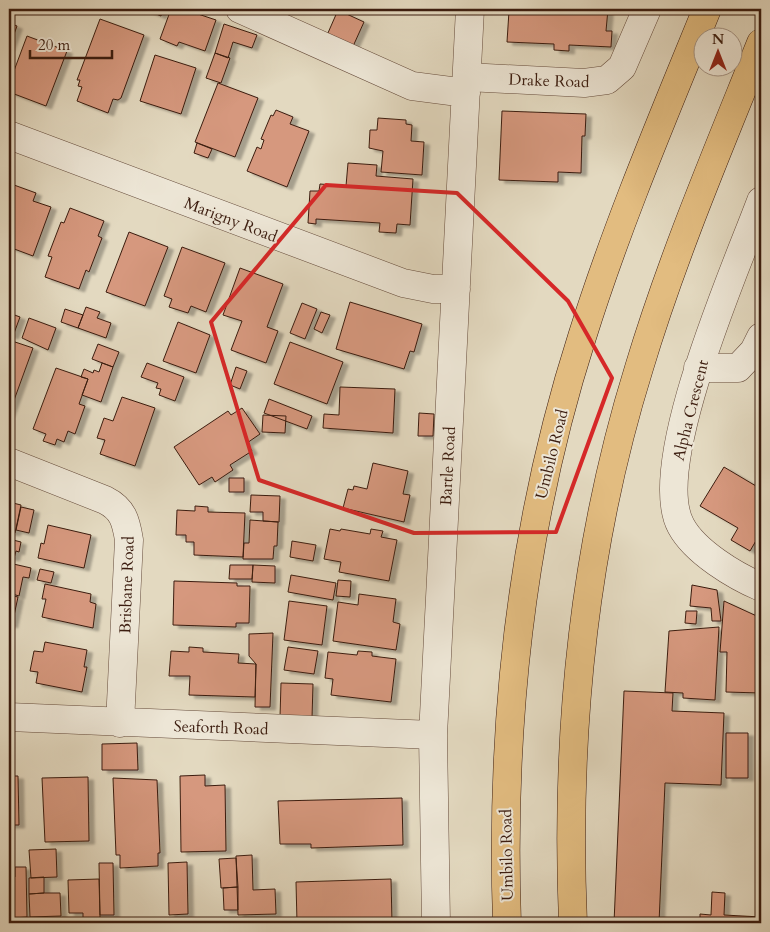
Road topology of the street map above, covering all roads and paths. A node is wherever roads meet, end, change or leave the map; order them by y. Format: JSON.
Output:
{"nodes":[{"id":1,"x":240,"y":9,"type":"edge"},
{"id":2,"x":470,"y":9,"type":"edge"},
{"id":3,"x":647,"y":9,"type":"edge"},
{"id":4,"x":707,"y":9,"type":"edge"},
{"id":5,"x":761,"y":43,"type":"edge"},
{"id":6,"x":467,"y":85,"type":"junction"},
{"id":7,"x":9,"y":135,"type":"edge"},
{"id":8,"x":761,"y":201,"type":"edge"},
{"id":9,"x":456,"y":289,"type":"junction"},
{"id":10,"x":761,"y":337,"type":"edge"},
{"id":11,"x":698,"y":368,"type":"junction"},
{"id":12,"x":9,"y":462,"type":"edge"},
{"id":13,"x":761,"y":587,"type":"edge"},
{"id":14,"x":9,"y":716,"type":"edge"},
{"id":15,"x":120,"y":723,"type":"junction"},
{"id":16,"x":433,"y":735,"type":"junction"},
{"id":17,"x":436,"y":923,"type":"edge"},
{"id":18,"x":507,"y":923,"type":"edge"},
{"id":19,"x":574,"y":923,"type":"edge"}],
"edges":[{"from":1,"to":6,"type":"street","name":"Drake Road"},
{"from":2,"to":6,"type":"street","name":"Bartle Road"},
{"from":3,"to":6,"type":"street","name":"Drake Road"},
{"from":4,"to":18,"type":"main road","name":"Umbilo Road"},
{"from":5,"to":19,"type":"main road"},
{"from":6,"to":9,"type":"street","name":"Bartle Road"},
{"from":7,"to":9,"type":"street","name":"Marigny Road"},
{"from":8,"to":11,"type":"street","name":"Alpha Crescent"},
{"from":9,"to":16,"type":"street","name":"Bartle Road"},
{"from":10,"to":11,"type":"street"},
{"from":11,"to":13,"type":"street","name":"Alpha Crescent"},
{"from":12,"to":15,"type":"street","name":"Brisbane Road"},
{"from":14,"to":15,"type":"street","name":"Seaforth Road"},
{"from":15,"to":16,"type":"street","name":"Seaforth Road"},
{"from":16,"to":17,"type":"street","name":"Bartle Road"}]}
